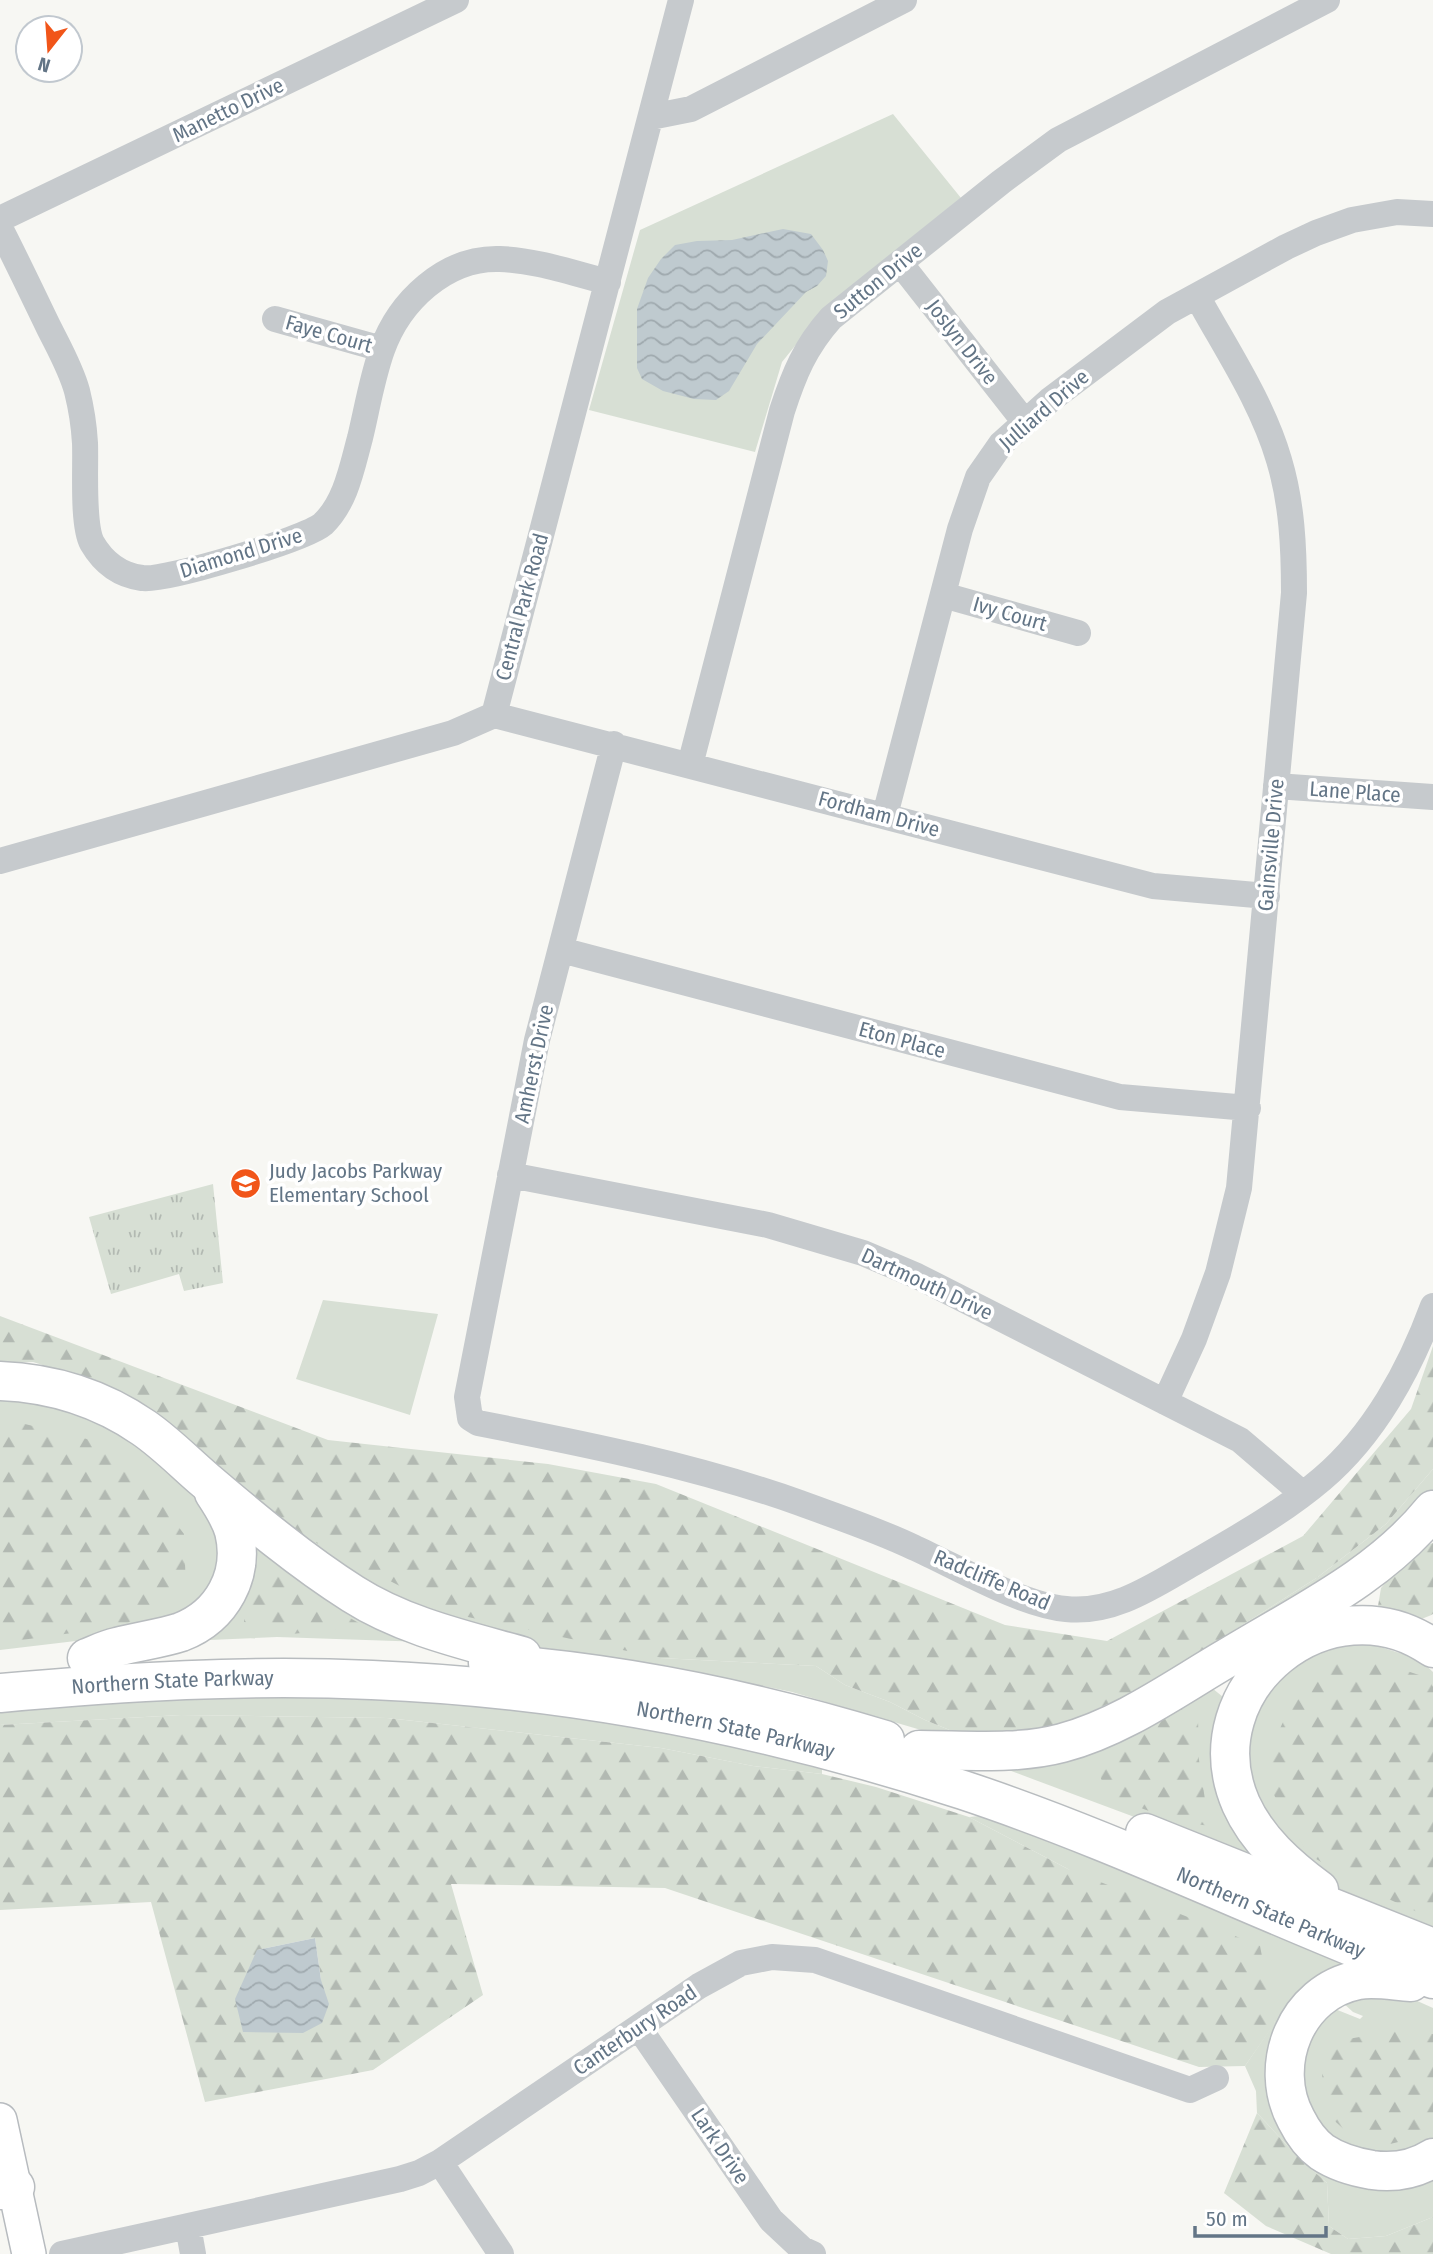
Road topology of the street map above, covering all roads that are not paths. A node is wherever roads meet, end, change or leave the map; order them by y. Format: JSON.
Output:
{"nodes":[{"id":1,"x":456,"y":0,"type":"edge"},
{"id":2,"x":681,"y":0,"type":"edge"},
{"id":3,"x":904,"y":0,"type":"edge"},
{"id":4,"x":1327,"y":0,"type":"edge"},
{"id":5,"x":651,"y":117,"type":"junction"},
{"id":6,"x":1433,"y":214,"type":"edge"},
{"id":7,"x":0,"y":219,"type":"edge"},
{"id":8,"x":0,"y":228,"type":"edge"},
{"id":9,"x":900,"y":263,"type":"junction"},
{"id":10,"x":608,"y":282,"type":"junction"},
{"id":11,"x":1198,"y":296,"type":"junction"},
{"id":12,"x":275,"y":319,"type":"dead end"},
{"id":13,"x":382,"y":349,"type":"junction"},
{"id":14,"x":1024,"y":421,"type":"junction"},
{"id":15,"x":943,"y":595,"type":"junction"},
{"id":16,"x":1078,"y":633,"type":"dead end"},
{"id":17,"x":494,"y":715,"type":"junction"},
{"id":18,"x":614,"y":744,"type":"junction"},
{"id":19,"x":690,"y":765,"type":"junction"},
{"id":20,"x":1276,"y":786,"type":"junction"},
{"id":21,"x":1433,"y":797,"type":"edge"},
{"id":22,"x":885,"y":816,"type":"junction"},
{"id":23,"x":0,"y":861,"type":"edge"},
{"id":24,"x":1267,"y":895,"type":"junction"},
{"id":25,"x":561,"y":950,"type":"junction"},
{"id":26,"x":1248,"y":1108,"type":"junction"},
{"id":27,"x":510,"y":1175,"type":"junction"},
{"id":28,"x":1433,"y":1306,"type":"edge"},
{"id":29,"x":0,"y":1381,"type":"edge"},
{"id":30,"x":469,"y":1387,"type":"joint"},
{"id":31,"x":1165,"y":1402,"type":"junction"},
{"id":32,"x":205,"y":1480,"type":"junction"},
{"id":33,"x":1303,"y":1494,"type":"junction"},
{"id":34,"x":1433,"y":1510,"type":"edge"},
{"id":35,"x":1433,"y":1648,"type":"edge"},
{"id":36,"x":87,"y":1658,"type":"junction"},
{"id":37,"x":0,"y":1669,"type":"edge"},
{"id":38,"x":564,"y":1669,"type":"junction"},
{"id":39,"x":0,"y":1693,"type":"edge"},
{"id":40,"x":919,"y":1750,"type":"junction"},
{"id":41,"x":1372,"y":1923,"type":"junction"},
{"id":42,"x":1433,"y":1948,"type":"edge"},
{"id":43,"x":1433,"y":1981,"type":"edge"},
{"id":44,"x":639,"y":2028,"type":"junction"},
{"id":45,"x":1216,"y":2078,"type":"dead end"},
{"id":46,"x":0,"y":2120,"type":"edge"},
{"id":47,"x":1433,"y":2158,"type":"edge"},
{"id":48,"x":440,"y":2162,"type":"junction"},
{"id":49,"x":7,"y":2189,"type":"edge"},
{"id":50,"x":188,"y":2226,"type":"junction"},
{"id":51,"x":29,"y":2254,"type":"edge"},
{"id":52,"x":62,"y":2254,"type":"edge"},
{"id":53,"x":193,"y":2254,"type":"edge"},
{"id":54,"x":500,"y":2254,"type":"edge"},
{"id":55,"x":813,"y":2254,"type":"edge"}],
"edges":[{"from":1,"to":7,"type":"street","name":"Manetto Drive"},
{"from":2,"to":5,"type":"street","name":"Central Park Road"},
{"from":3,"to":5,"type":"street"},
{"from":4,"to":9,"type":"street","name":"Sutton Drive"},
{"from":5,"to":10,"type":"street","name":"Central Park Road"},
{"from":6,"to":11,"type":"street","name":"Julliard Drive"},
{"from":8,"to":13,"type":"street","name":"Diamond Drive"},
{"from":9,"to":14,"type":"street","name":"Joslyn Drive"},
{"from":9,"to":19,"type":"street","name":"Sutton Drive"},
{"from":10,"to":13,"type":"street","name":"Diamond Drive"},
{"from":10,"to":17,"type":"street","name":"Central Park Road"},
{"from":11,"to":14,"type":"street","name":"Julliard Drive"},
{"from":11,"to":20,"type":"street","name":"Gainsville Drive"},
{"from":12,"to":13,"type":"street","name":"Faye Court"},
{"from":14,"to":15,"type":"street","name":"Julliard Drive"},
{"from":15,"to":16,"type":"street","name":"Ivy Court"},
{"from":15,"to":22,"type":"street","name":"Julliard Drive"},
{"from":17,"to":18,"type":"street","name":"Fordham Drive"},
{"from":17,"to":23,"type":"street"},
{"from":18,"to":19,"type":"street","name":"Fordham Drive"},
{"from":18,"to":25,"type":"street","name":"Amherst Drive"},
{"from":19,"to":22,"type":"street","name":"Fordham Drive"},
{"from":20,"to":21,"type":"street","name":"Lane Place"},
{"from":20,"to":24,"type":"street","name":"Gainsville Drive"},
{"from":22,"to":24,"type":"street","name":"Fordham Drive"},
{"from":24,"to":26,"type":"street","name":"Gainsville Drive"},
{"from":25,"to":26,"type":"street","name":"Eton Place"},
{"from":25,"to":27,"type":"street","name":"Amherst Drive"},
{"from":26,"to":31,"type":"street","name":"Gainsville Drive"},
{"from":27,"to":30,"type":"street","name":"Amherst Drive"},
{"from":27,"to":31,"type":"street","name":"Dartmouth Drive"},
{"from":28,"to":33,"type":"street","name":"Radcliffe Road"},
{"from":29,"to":32,"type":"highway"},
{"from":30,"to":33,"type":"street","name":"Radcliffe Road"},
{"from":31,"to":33,"type":"street","name":"Dartmouth Drive"},
{"from":32,"to":36,"type":"highway"},
{"from":32,"to":38,"type":"highway"},
{"from":34,"to":40,"type":"highway"},
{"from":35,"to":41,"type":"highway"},
{"from":36,"to":37,"type":"highway","name":"Northern State Parkway"},
{"from":36,"to":38,"type":"highway","name":"Northern State Parkway"},
{"from":38,"to":40,"type":"highway","name":"Northern State Parkway"},
{"from":39,"to":43,"type":"highway","name":"Northern State Parkway"},
{"from":40,"to":41,"type":"highway","name":"Northern State Parkway"},
{"from":41,"to":42,"type":"highway","name":"Northern State Parkway"},
{"from":43,"to":47,"type":"highway"},
{"from":44,"to":45,"type":"street","name":"Canterbury Road"},
{"from":44,"to":48,"type":"street","name":"Canterbury Road"},
{"from":44,"to":55,"type":"street","name":"Lark Drive"},
{"from":46,"to":49,"type":"main road"},
{"from":48,"to":50,"type":"street","name":"Canterbury Road"},
{"from":48,"to":54,"type":"street"},
{"from":49,"to":51,"type":"main road"},
{"from":50,"to":52,"type":"street","name":"Canterbury Road"},
{"from":50,"to":53,"type":"street"}]}
